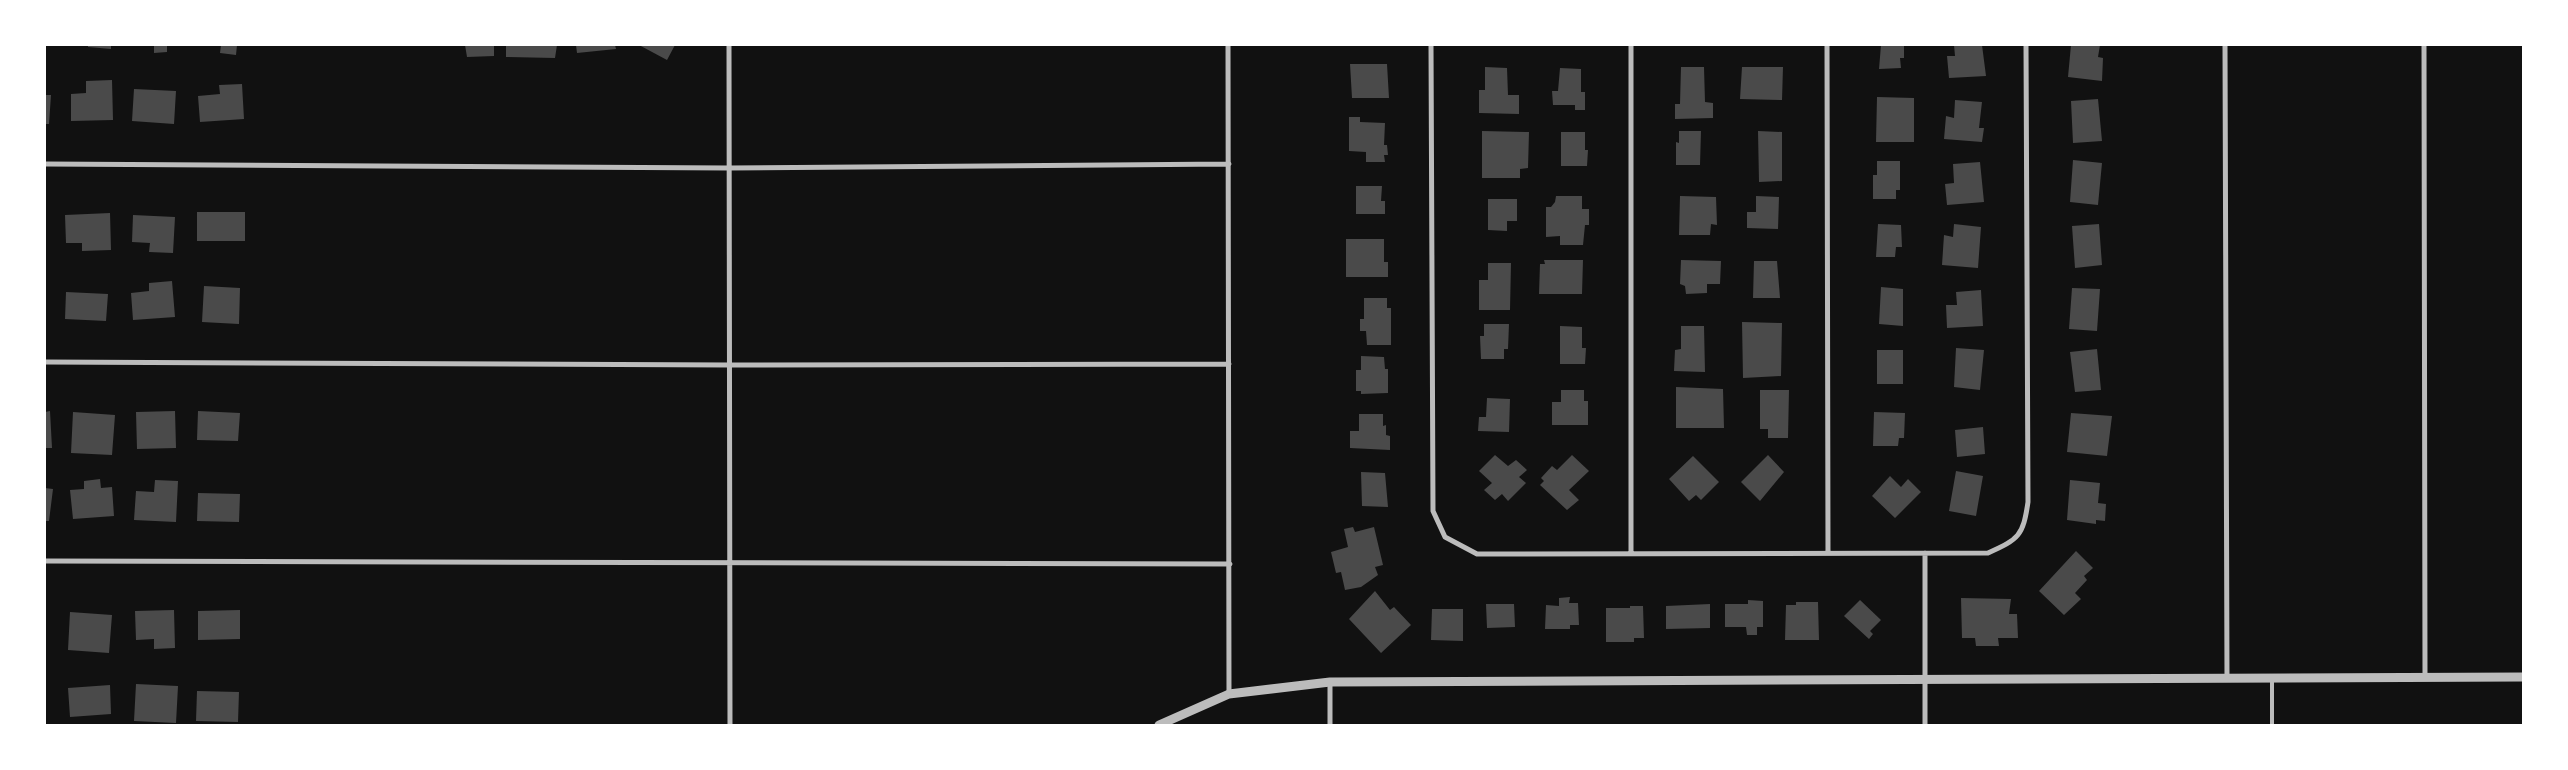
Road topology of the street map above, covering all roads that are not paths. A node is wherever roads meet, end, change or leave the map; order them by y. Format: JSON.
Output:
{"nodes":[{"id":1,"x":729,"y":45,"type":"edge"},
{"id":2,"x":1228,"y":45,"type":"edge"},
{"id":3,"x":1432,"y":45,"type":"edge"},
{"id":4,"x":1631,"y":45,"type":"edge"},
{"id":5,"x":1827,"y":45,"type":"edge"},
{"id":6,"x":2026,"y":45,"type":"edge"},
{"id":7,"x":2226,"y":45,"type":"edge"},
{"id":8,"x":2424,"y":45,"type":"edge"},
{"id":9,"x":45,"y":164,"type":"edge"},
{"id":10,"x":1229,"y":164,"type":"junction"},
{"id":11,"x":729,"y":168,"type":"junction"},
{"id":12,"x":45,"y":362,"type":"edge"},
{"id":13,"x":1229,"y":364,"type":"junction"},
{"id":14,"x":729,"y":365,"type":"junction"},
{"id":15,"x":1828,"y":553,"type":"junction"},
{"id":16,"x":1925,"y":553,"type":"junction"},
{"id":17,"x":1632,"y":554,"type":"junction"},
{"id":18,"x":45,"y":561,"type":"edge"},
{"id":19,"x":732,"y":564,"type":"junction"},
{"id":20,"x":1230,"y":564,"type":"junction"},
{"id":21,"x":2425,"y":676,"type":"junction"},
{"id":22,"x":2272,"y":677,"type":"junction"},
{"id":23,"x":2523,"y":677,"type":"edge"},
{"id":24,"x":2227,"y":678,"type":"junction"},
{"id":25,"x":1926,"y":680,"type":"junction"},
{"id":26,"x":1330,"y":682,"type":"junction"},
{"id":27,"x":1230,"y":694,"type":"junction"},
{"id":28,"x":730,"y":725,"type":"edge"},
{"id":29,"x":1159,"y":725,"type":"edge"},
{"id":30,"x":1330,"y":725,"type":"edge"},
{"id":31,"x":1925,"y":725,"type":"edge"},
{"id":32,"x":2272,"y":725,"type":"edge"}],
"edges":[{"from":1,"to":11,"type":"street"},
{"from":2,"to":10,"type":"street"},
{"from":3,"to":17,"type":"street"},
{"from":4,"to":17,"type":"street"},
{"from":5,"to":15,"type":"street"},
{"from":6,"to":16,"type":"street"},
{"from":7,"to":24,"type":"street"},
{"from":8,"to":21,"type":"street"},
{"from":9,"to":11,"type":"street"},
{"from":10,"to":11,"type":"street"},
{"from":10,"to":13,"type":"street"},
{"from":11,"to":14,"type":"street"},
{"from":12,"to":14,"type":"street"},
{"from":13,"to":14,"type":"street"},
{"from":13,"to":20,"type":"street"},
{"from":14,"to":19,"type":"street"},
{"from":15,"to":16,"type":"street"},
{"from":15,"to":17,"type":"street"},
{"from":16,"to":25,"type":"street"},
{"from":18,"to":19,"type":"street"},
{"from":19,"to":20,"type":"street"},
{"from":19,"to":28,"type":"street"},
{"from":20,"to":27,"type":"street"},
{"from":21,"to":22,"type":"street"},
{"from":21,"to":23,"type":"street"},
{"from":22,"to":24,"type":"street"},
{"from":22,"to":32,"type":"lane"},
{"from":24,"to":25,"type":"street"},
{"from":25,"to":26,"type":"street"},
{"from":25,"to":31,"type":"street"},
{"from":26,"to":27,"type":"street"},
{"from":26,"to":30,"type":"street"},
{"from":27,"to":29,"type":"street"}]}
